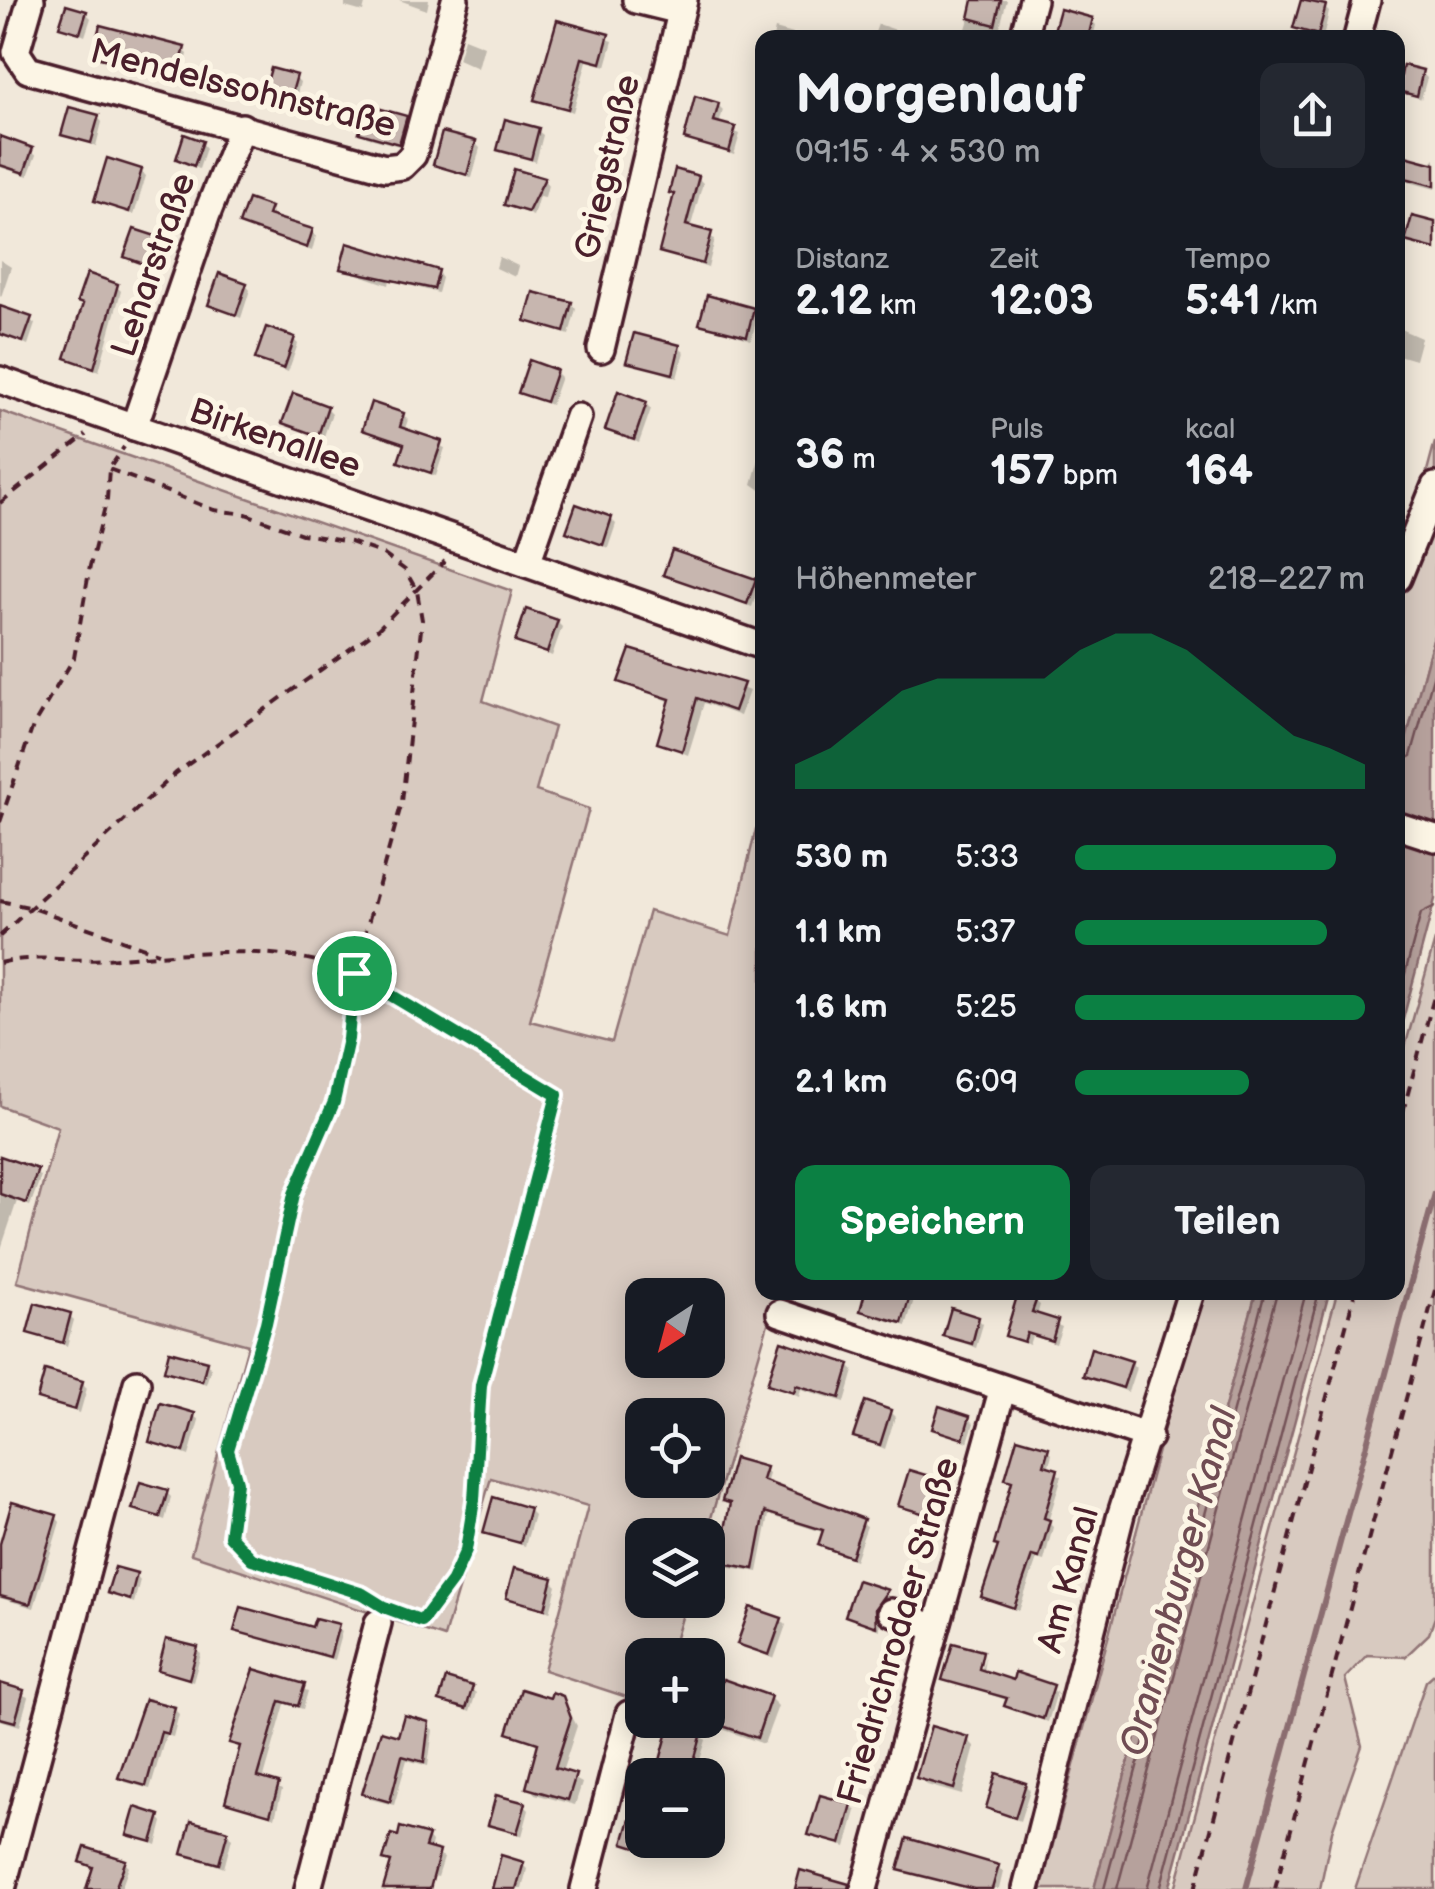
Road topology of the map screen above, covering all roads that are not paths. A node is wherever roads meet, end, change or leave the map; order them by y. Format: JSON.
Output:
{"nodes":[{"id":1,"x":30,"y":0,"type":"edge"},
{"id":2,"x":455,"y":0,"type":"edge"},
{"id":3,"x":636,"y":0,"type":"edge"},
{"id":4,"x":1033,"y":0,"type":"edge"},
{"id":5,"x":1367,"y":0,"type":"edge"},
{"id":6,"x":682,"y":6,"type":"edge"},
{"id":7,"x":1024,"y":30,"type":"edge"},
{"id":8,"x":1359,"y":30,"type":"edge"},
{"id":9,"x":242,"y":127,"type":"junction"},
{"id":10,"x":601,"y":349,"type":"dead end"},
{"id":11,"x":0,"y":380,"type":"edge"},
{"id":12,"x":578,"y":417,"type":"dead end"},
{"id":13,"x":131,"y":434,"type":"junction"},
{"id":14,"x":1435,"y":486,"type":"edge"},
{"id":15,"x":1405,"y":561,"type":"edge"},
{"id":16,"x":527,"y":563,"type":"junction"},
{"id":17,"x":755,"y":644,"type":"edge"},
{"id":18,"x":1405,"y":828,"type":"edge"},
{"id":19,"x":1435,"y":838,"type":"edge"},
{"id":20,"x":1189,"y":1300,"type":"edge"},
{"id":21,"x":780,"y":1313,"type":"dead end"},
{"id":22,"x":137,"y":1382,"type":"dead end"},
{"id":23,"x":1002,"y":1391,"type":"junction"},
{"id":24,"x":1149,"y":1437,"type":"junction"},
{"id":25,"x":891,"y":1612,"type":"dead end"},
{"id":26,"x":378,"y":1623,"type":"dead end"},
{"id":27,"x":936,"y":1628,"type":"junction"},
{"id":28,"x":625,"y":1730,"type":"edge"},
{"id":29,"x":2,"y":1889,"type":"edge"},
{"id":30,"x":308,"y":1889,"type":"edge"},
{"id":31,"x":584,"y":1889,"type":"edge"},
{"id":32,"x":864,"y":1889,"type":"edge"},
{"id":33,"x":1026,"y":1889,"type":"edge"}],
"edges":[{"from":1,"to":9,"type":"street","name":"Mendelssohnstraße"},
{"from":2,"to":9,"type":"street","name":"Mendelssohnstraße"},
{"from":3,"to":6,"type":"street"},
{"from":4,"to":7,"type":"street"},
{"from":5,"to":8,"type":"street"},
{"from":6,"to":10,"type":"street","name":"Griegstraße"},
{"from":9,"to":13,"type":"street","name":"Leharstraße"},
{"from":11,"to":13,"type":"street","name":"Birkenallee"},
{"from":12,"to":16,"type":"street"},
{"from":13,"to":16,"type":"street","name":"Birkenallee"},
{"from":14,"to":15,"type":"street"},
{"from":16,"to":17,"type":"street","name":"Birkenallee"},
{"from":18,"to":19,"type":"street"},
{"from":20,"to":24,"type":"street","name":"Am Kanal"},
{"from":21,"to":23,"type":"street"},
{"from":22,"to":29,"type":"street"},
{"from":23,"to":24,"type":"street"},
{"from":23,"to":27,"type":"street","name":"Friedrichrodaer Straße"},
{"from":24,"to":33,"type":"street","name":"Am Kanal"},
{"from":25,"to":27,"type":"street"},
{"from":26,"to":30,"type":"street"},
{"from":27,"to":32,"type":"street","name":"Friedrichrodaer Straße"},
{"from":28,"to":31,"type":"street"}]}
